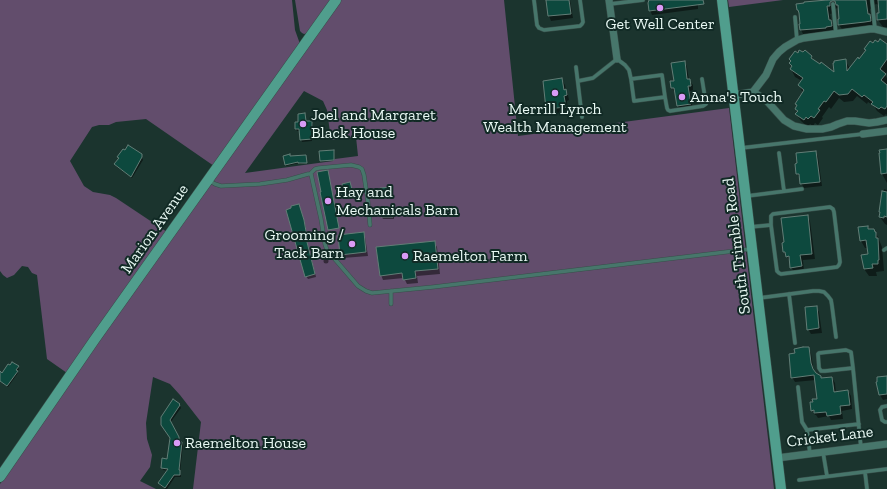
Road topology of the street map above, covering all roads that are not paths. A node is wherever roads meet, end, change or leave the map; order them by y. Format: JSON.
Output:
{"nodes":[{"id":1,"x":336,"y":0,"type":"edge"},
{"id":2,"x":534,"y":0,"type":"edge"},
{"id":3,"x":580,"y":0,"type":"edge"},
{"id":4,"x":643,"y":0,"type":"edge"},
{"id":5,"x":722,"y":0,"type":"edge"},
{"id":6,"x":872,"y":0,"type":"edge"},
{"id":7,"x":625,"y":1,"type":"edge"},
{"id":8,"x":610,"y":2,"type":"edge"},
{"id":9,"x":833,"y":4,"type":"dead end"},
{"id":10,"x":795,"y":17,"type":"dead end"},
{"id":11,"x":875,"y":29,"type":"junction"},
{"id":12,"x":887,"y":32,"type":"edge"},
{"id":13,"x":836,"y":34,"type":"junction"},
{"id":14,"x":797,"y":40,"type":"junction"},
{"id":15,"x":616,"y":59,"type":"junction"},
{"id":16,"x":576,"y":67,"type":"dead end"},
{"id":17,"x":702,"y":78,"type":"dead end"},
{"id":18,"x":631,"y":79,"type":"junction"},
{"id":19,"x":578,"y":81,"type":"junction"},
{"id":20,"x":753,"y":92,"type":"junction"},
{"id":21,"x":734,"y":94,"type":"junction"},
{"id":22,"x":665,"y":97,"type":"junction"},
{"id":23,"x":582,"y":117,"type":"dead end"},
{"id":24,"x":887,"y":120,"type":"edge"},
{"id":25,"x":887,"y":131,"type":"edge"},
{"id":26,"x":863,"y":134,"type":"joint"},
{"id":27,"x":740,"y":148,"type":"junction"},
{"id":28,"x":779,"y":153,"type":"dead end"},
{"id":29,"x":310,"y":174,"type":"junction"},
{"id":30,"x":208,"y":180,"type":"junction"},
{"id":31,"x":802,"y":189,"type":"dead end"},
{"id":32,"x":784,"y":191,"type":"junction"},
{"id":33,"x":746,"y":196,"type":"junction"},
{"id":34,"x":370,"y":225,"type":"dead end"},
{"id":35,"x":771,"y":225,"type":"junction"},
{"id":36,"x":749,"y":227,"type":"junction"},
{"id":37,"x":752,"y":249,"type":"junction"},
{"id":38,"x":391,"y":291,"type":"junction"},
{"id":39,"x":789,"y":294,"type":"junction"},
{"id":40,"x":758,"y":298,"type":"junction"},
{"id":41,"x":391,"y":304,"type":"dead end"},
{"id":42,"x":836,"y":337,"type":"dead end"},
{"id":43,"x":795,"y":343,"type":"dead end"},
{"id":44,"x":853,"y":368,"type":"junction"},
{"id":45,"x":798,"y":387,"type":"dead end"},
{"id":46,"x":887,"y":406,"type":"edge"},
{"id":47,"x":887,"y":422,"type":"edge"},
{"id":48,"x":859,"y":424,"type":"junction"},
{"id":49,"x":807,"y":430,"type":"junction"},
{"id":50,"x":887,"y":444,"type":"edge"},
{"id":51,"x":862,"y":448,"type":"junction"},
{"id":52,"x":823,"y":452,"type":"junction"},
{"id":53,"x":810,"y":454,"type":"junction"},
{"id":54,"x":777,"y":458,"type":"junction"},
{"id":55,"x":887,"y":469,"type":"edge"},
{"id":56,"x":865,"y":472,"type":"junction"},
{"id":57,"x":827,"y":476,"type":"junction"},
{"id":58,"x":0,"y":477,"type":"edge"},
{"id":59,"x":799,"y":480,"type":"dead end"},
{"id":60,"x":781,"y":489,"type":"edge"},
{"id":61,"x":867,"y":489,"type":"edge"}],
"edges":[{"from":1,"to":30,"type":"street","name":"Marion Avenue"},
{"from":2,"to":3,"type":"lane"},
{"from":4,"to":7,"type":"lane"},
{"from":5,"to":21,"type":"street","name":"South Trimble Road"},
{"from":6,"to":11,"type":"lane"},
{"from":7,"to":8,"type":"lane"},
{"from":8,"to":15,"type":"street"},
{"from":9,"to":13,"type":"lane"},
{"from":10,"to":14,"type":"lane"},
{"from":11,"to":12,"type":"street"},
{"from":11,"to":13,"type":"street"},
{"from":13,"to":14,"type":"street"},
{"from":14,"to":20,"type":"street"},
{"from":15,"to":18,"type":"lane"},
{"from":15,"to":19,"type":"lane"},
{"from":16,"to":19,"type":"lane"},
{"from":17,"to":22,"type":"lane"},
{"from":18,"to":22,"type":"lane"},
{"from":18,"to":22,"type":"lane"},
{"from":19,"to":23,"type":"lane"},
{"from":20,"to":21,"type":"street"},
{"from":20,"to":24,"type":"street"},
{"from":21,"to":27,"type":"street","name":"South Trimble Road"},
{"from":25,"to":26,"type":"street"},
{"from":26,"to":27,"type":"lane"},
{"from":27,"to":33,"type":"street","name":"South Trimble Road"},
{"from":28,"to":32,"type":"lane"},
{"from":29,"to":30,"type":"lane"},
{"from":29,"to":34,"type":"lane"},
{"from":29,"to":38,"type":"lane"},
{"from":30,"to":58,"type":"street","name":"Marion Avenue"},
{"from":31,"to":32,"type":"lane"},
{"from":32,"to":33,"type":"lane"},
{"from":33,"to":36,"type":"street","name":"South Trimble Road"},
{"from":35,"to":35,"type":"lane"},
{"from":35,"to":36,"type":"lane"},
{"from":36,"to":37,"type":"street","name":"South Trimble Road"},
{"from":37,"to":38,"type":"lane"},
{"from":37,"to":40,"type":"street","name":"South Trimble Road"},
{"from":38,"to":41,"type":"lane"},
{"from":39,"to":40,"type":"lane"},
{"from":39,"to":42,"type":"lane"},
{"from":39,"to":43,"type":"lane"},
{"from":40,"to":54,"type":"street","name":"South Trimble Road"},
{"from":44,"to":44,"type":"lane"},
{"from":44,"to":48,"type":"lane"},
{"from":45,"to":49,"type":"lane"},
{"from":46,"to":47,"type":"lane"},
{"from":48,"to":49,"type":"lane"},
{"from":48,"to":51,"type":"lane"},
{"from":49,"to":53,"type":"lane"},
{"from":50,"to":51,"type":"street","name":"Cricket Lane"},
{"from":51,"to":52,"type":"street","name":"Cricket Lane"},
{"from":52,"to":53,"type":"street","name":"Cricket Lane"},
{"from":52,"to":57,"type":"lane"},
{"from":53,"to":54,"type":"street","name":"Cricket Lane"},
{"from":54,"to":60,"type":"street","name":"South Trimble Road"},
{"from":55,"to":56,"type":"lane"},
{"from":56,"to":57,"type":"lane"},
{"from":56,"to":61,"type":"lane"},
{"from":57,"to":59,"type":"lane"}]}
